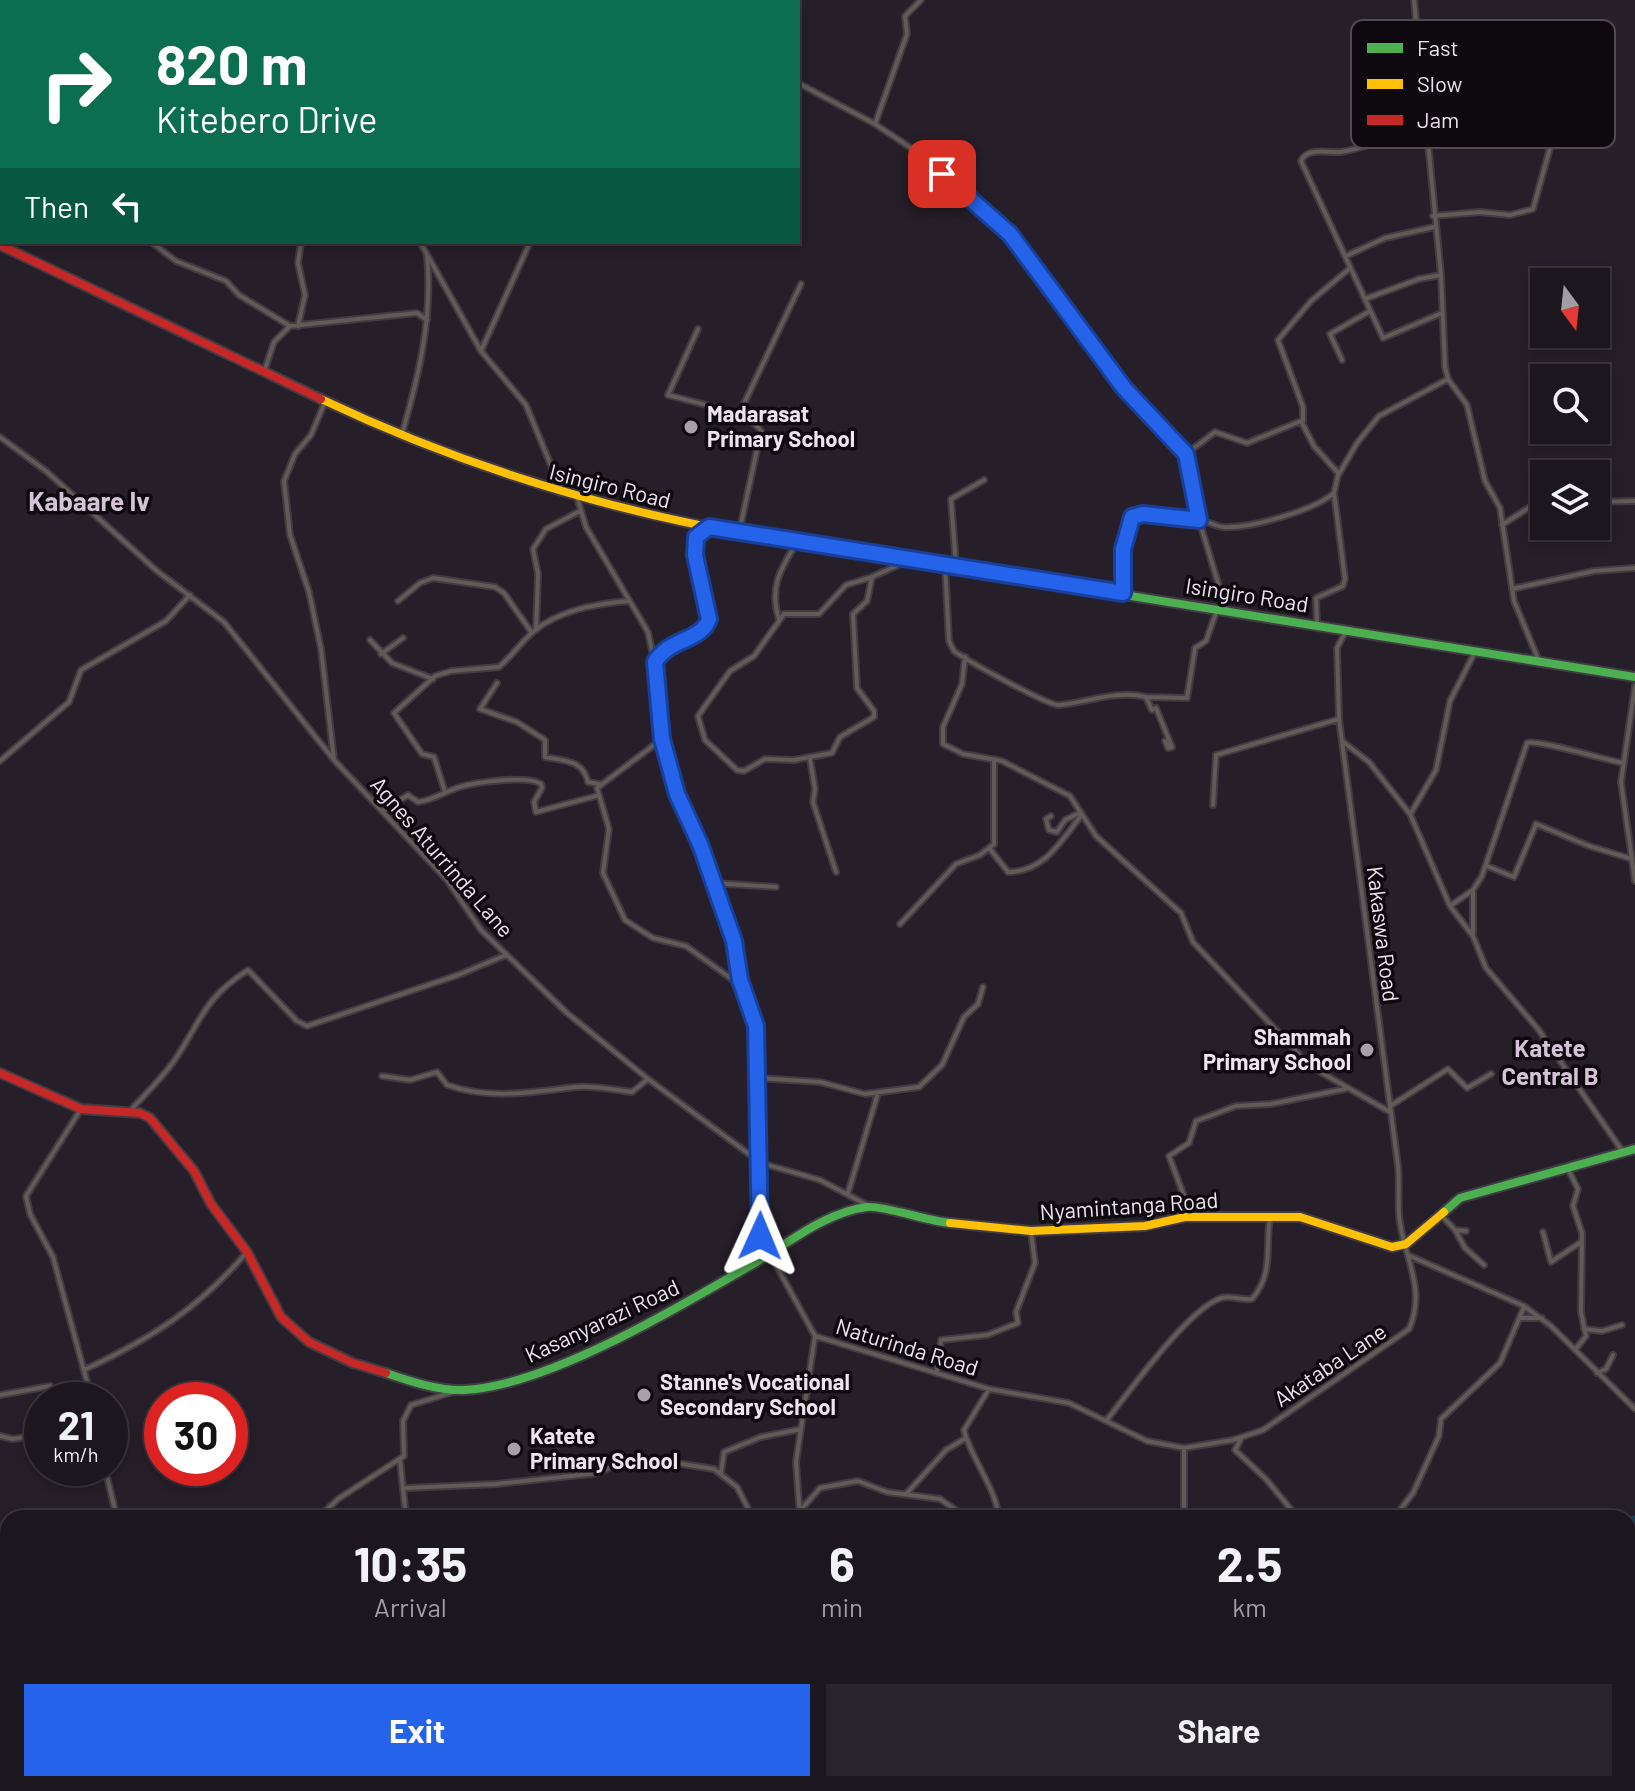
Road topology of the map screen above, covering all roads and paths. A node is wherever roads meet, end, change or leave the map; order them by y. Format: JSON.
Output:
{"nodes":[{"id":1,"x":921,"y":0,"type":"edge"},
{"id":2,"x":1414,"y":0,"type":"edge"},
{"id":3,"x":1416,"y":20,"type":"edge"},
{"id":4,"x":800,"y":84,"type":"edge"},
{"id":5,"x":875,"y":124,"type":"junction"},
{"id":6,"x":1358,"y":148,"type":"edge"},
{"id":7,"x":1427,"y":148,"type":"edge"},
{"id":8,"x":1550,"y":148,"type":"edge"},
{"id":9,"x":1433,"y":216,"type":"junction"},
{"id":10,"x":1434,"y":227,"type":"junction"},
{"id":11,"x":154,"y":244,"type":"edge"},
{"id":12,"x":301,"y":244,"type":"edge"},
{"id":13,"x":421,"y":244,"type":"edge"},
{"id":14,"x":529,"y":244,"type":"edge"},
{"id":15,"x":5,"y":245,"type":"edge"},
{"id":16,"x":427,"y":252,"type":"junction"},
{"id":17,"x":1346,"y":256,"type":"junction"},
{"id":18,"x":1349,"y":269,"type":"junction"},
{"id":19,"x":1441,"y":275,"type":"junction"},
{"id":20,"x":801,"y":284,"type":"dead end"},
{"id":21,"x":1365,"y":299,"type":"junction"},
{"id":22,"x":1370,"y":311,"type":"junction"},
{"id":23,"x":1443,"y":313,"type":"junction"},
{"id":24,"x":427,"y":320,"type":"junction"},
{"id":25,"x":290,"y":326,"type":"junction"},
{"id":26,"x":298,"y":327,"type":"junction"},
{"id":27,"x":698,"y":329,"type":"dead end"},
{"id":28,"x":481,"y":351,"type":"junction"},
{"id":29,"x":1342,"y":360,"type":"dead end"},
{"id":30,"x":264,"y":372,"type":"junction"},
{"id":31,"x":1448,"y":379,"type":"junction"},
{"id":32,"x":326,"y":400,"type":"junction"},
{"id":33,"x":738,"y":416,"type":"junction"},
{"id":34,"x":1303,"y":421,"type":"junction"},
{"id":35,"x":402,"y":434,"type":"junction"},
{"id":36,"x":0,"y":437,"type":"edge"},
{"id":37,"x":1186,"y":454,"type":"junction"},
{"id":38,"x":1338,"y":475,"type":"junction"},
{"id":39,"x":984,"y":480,"type":"dead end"},
{"id":40,"x":562,"y":492,"type":"junction"},
{"id":41,"x":1334,"y":493,"type":"junction"},
{"id":42,"x":577,"y":497,"type":"junction"},
{"id":43,"x":1635,"y":501,"type":"edge"},
{"id":44,"x":1610,"y":502,"type":"edge"},
{"id":45,"x":1530,"y":507,"type":"edge"},
{"id":46,"x":580,"y":511,"type":"junction"},
{"id":47,"x":1199,"y":520,"type":"junction"},
{"id":48,"x":1502,"y":525,"type":"junction"},
{"id":49,"x":709,"y":527,"type":"junction"},
{"id":50,"x":739,"y":533,"type":"junction"},
{"id":51,"x":797,"y":542,"type":"junction"},
{"id":52,"x":909,"y":560,"type":"junction"},
{"id":53,"x":945,"y":564,"type":"junction"},
{"id":54,"x":956,"y":566,"type":"junction"},
{"id":55,"x":1635,"y":568,"type":"edge"},
{"id":56,"x":872,"y":577,"type":"junction"},
{"id":57,"x":1512,"y":589,"type":"junction"},
{"id":58,"x":1123,"y":593,"type":"junction"},
{"id":59,"x":190,"y":595,"type":"junction"},
{"id":60,"x":398,"y":601,"type":"dead end"},
{"id":61,"x":628,"y":601,"type":"junction"},
{"id":62,"x":1222,"y":609,"type":"junction"},
{"id":63,"x":779,"y":619,"type":"junction"},
{"id":64,"x":1317,"y":624,"type":"junction"},
{"id":65,"x":1347,"y":629,"type":"junction"},
{"id":66,"x":534,"y":631,"type":"junction"},
{"id":67,"x":403,"y":638,"type":"dead end"},
{"id":68,"x":370,"y":640,"type":"dead end"},
{"id":69,"x":1476,"y":650,"type":"junction"},
{"id":70,"x":381,"y":654,"type":"junction"},
{"id":71,"x":965,"y":657,"type":"junction"},
{"id":72,"x":1539,"y":661,"type":"junction"},
{"id":73,"x":655,"y":662,"type":"junction"},
{"id":74,"x":1635,"y":677,"type":"edge"},
{"id":75,"x":433,"y":679,"type":"junction"},
{"id":76,"x":497,"y":683,"type":"dead end"},
{"id":77,"x":1635,"y":686,"type":"edge"},
{"id":78,"x":1146,"y":697,"type":"junction"},
{"id":79,"x":1339,"y":719,"type":"junction"},
{"id":80,"x":662,"y":739,"type":"junction"},
{"id":81,"x":1165,"y":741,"type":"dead end"},
{"id":82,"x":1342,"y":741,"type":"junction"},
{"id":83,"x":810,"y":758,"type":"junction"},
{"id":84,"x":994,"y":759,"type":"junction"},
{"id":85,"x":334,"y":760,"type":"junction"},
{"id":86,"x":0,"y":761,"type":"edge"},
{"id":87,"x":1623,"y":763,"type":"junction"},
{"id":88,"x":599,"y":784,"type":"junction"},
{"id":89,"x":445,"y":792,"type":"junction"},
{"id":90,"x":597,"y":796,"type":"junction"},
{"id":91,"x":1213,"y":805,"type":"dead end"},
{"id":92,"x":383,"y":811,"type":"junction"},
{"id":93,"x":1410,"y":814,"type":"junction"},
{"id":94,"x":1080,"y":815,"type":"junction"},
{"id":95,"x":1051,"y":816,"type":"dead end"},
{"id":96,"x":990,"y":849,"type":"junction"},
{"id":97,"x":1632,"y":859,"type":"junction"},
{"id":98,"x":1486,"y":866,"type":"junction"},
{"id":99,"x":836,"y":872,"type":"dead end"},
{"id":100,"x":1635,"y":881,"type":"edge"},
{"id":101,"x":713,"y":883,"type":"junction"},
{"id":102,"x":776,"y":887,"type":"dead end"},
{"id":103,"x":1473,"y":890,"type":"junction"},
{"id":104,"x":1450,"y":906,"type":"junction"},
{"id":105,"x":900,"y":924,"type":"dead end"},
{"id":106,"x":1473,"y":936,"type":"junction"},
{"id":107,"x":506,"y":955,"type":"junction"},
{"id":108,"x":742,"y":987,"type":"junction"},
{"id":109,"x":983,"y":987,"type":"dead end"},
{"id":110,"x":0,"y":1073,"type":"edge"},
{"id":111,"x":1491,"y":1074,"type":"dead end"},
{"id":112,"x":382,"y":1076,"type":"dead end"},
{"id":113,"x":759,"y":1078,"type":"junction"},
{"id":114,"x":648,"y":1079,"type":"junction"},
{"id":115,"x":1345,"y":1089,"type":"junction"},
{"id":116,"x":878,"y":1093,"type":"junction"},
{"id":117,"x":1390,"y":1106,"type":"junction"},
{"id":118,"x":81,"y":1109,"type":"junction"},
{"id":119,"x":129,"y":1112,"type":"junction"},
{"id":120,"x":1390,"y":1112,"type":"junction"},
{"id":121,"x":1631,"y":1151,"type":"edge"},
{"id":122,"x":761,"y":1163,"type":"junction"},
{"id":123,"x":1567,"y":1166,"type":"junction"},
{"id":124,"x":848,"y":1193,"type":"junction"},
{"id":125,"x":869,"y":1206,"type":"junction"},
{"id":126,"x":1440,"y":1213,"type":"junction"},
{"id":127,"x":1271,"y":1216,"type":"junction"},
{"id":128,"x":1185,"y":1217,"type":"junction"},
{"id":129,"x":1455,"y":1230,"type":"junction"},
{"id":130,"x":1031,"y":1231,"type":"junction"},
{"id":131,"x":1466,"y":1231,"type":"dead end"},
{"id":132,"x":1543,"y":1232,"type":"dead end"},
{"id":133,"x":1581,"y":1242,"type":"junction"},
{"id":134,"x":1406,"y":1244,"type":"junction"},
{"id":135,"x":247,"y":1252,"type":"junction"},
{"id":136,"x":768,"y":1255,"type":"junction"},
{"id":137,"x":1410,"y":1256,"type":"junction"},
{"id":138,"x":1484,"y":1265,"type":"dead end"},
{"id":139,"x":1524,"y":1306,"type":"junction"},
{"id":140,"x":1520,"y":1318,"type":"junction"},
{"id":141,"x":1542,"y":1318,"type":"junction"},
{"id":142,"x":1622,"y":1325,"type":"dead end"},
{"id":143,"x":1584,"y":1329,"type":"junction"},
{"id":144,"x":815,"y":1336,"type":"junction"},
{"id":145,"x":1575,"y":1350,"type":"junction"},
{"id":146,"x":1613,"y":1355,"type":"dead end"},
{"id":147,"x":86,"y":1369,"type":"junction"},
{"id":148,"x":937,"y":1371,"type":"junction"},
{"id":149,"x":1597,"y":1373,"type":"junction"},
{"id":150,"x":89,"y":1382,"type":"edge"},
{"id":151,"x":989,"y":1389,"type":"junction"},
{"id":152,"x":462,"y":1390,"type":"junction"},
{"id":153,"x":24,"y":1391,"type":"edge"},
{"id":154,"x":0,"y":1395,"type":"edge"},
{"id":155,"x":1635,"y":1409,"type":"edge"},
{"id":156,"x":1106,"y":1421,"type":"junction"},
{"id":157,"x":801,"y":1429,"type":"junction"},
{"id":158,"x":0,"y":1436,"type":"edge"},
{"id":159,"x":24,"y":1437,"type":"edge"},
{"id":160,"x":966,"y":1438,"type":"junction"},
{"id":161,"x":1241,"y":1438,"type":"junction"},
{"id":162,"x":1184,"y":1448,"type":"junction"},
{"id":163,"x":400,"y":1460,"type":"junction"},
{"id":164,"x":721,"y":1473,"type":"junction"},
{"id":165,"x":109,"y":1486,"type":"edge"},
{"id":166,"x":406,"y":1488,"type":"junction"},
{"id":167,"x":905,"y":1495,"type":"junction"},
{"id":168,"x":115,"y":1510,"type":"edge"},
{"id":169,"x":328,"y":1510,"type":"edge"},
{"id":170,"x":406,"y":1510,"type":"edge"},
{"id":171,"x":749,"y":1510,"type":"edge"},
{"id":172,"x":799,"y":1510,"type":"edge"},
{"id":173,"x":803,"y":1510,"type":"edge"},
{"id":174,"x":956,"y":1510,"type":"edge"},
{"id":175,"x":997,"y":1510,"type":"edge"},
{"id":176,"x":1184,"y":1510,"type":"edge"},
{"id":177,"x":1291,"y":1510,"type":"edge"},
{"id":178,"x":1400,"y":1510,"type":"edge"}],
"edges":[{"from":1,"to":5,"type":"street"},
{"from":2,"to":3,"type":"street"},
{"from":4,"to":5,"type":"street"},
{"from":5,"to":37,"type":"street"},
{"from":6,"to":17,"type":"street"},
{"from":7,"to":9,"type":"street"},
{"from":8,"to":9,"type":"street"},
{"from":9,"to":10,"type":"street"},
{"from":10,"to":17,"type":"street"},
{"from":10,"to":19,"type":"street"},
{"from":11,"to":25,"type":"street"},
{"from":12,"to":26,"type":"street"},
{"from":13,"to":16,"type":"street"},
{"from":14,"to":28,"type":"street"},
{"from":15,"to":30,"type":"street","name":"Isingiro Road"},
{"from":16,"to":24,"type":"street"},
{"from":16,"to":28,"type":"street"},
{"from":17,"to":18,"type":"street"},
{"from":18,"to":21,"type":"street"},
{"from":18,"to":34,"type":"street"},
{"from":19,"to":21,"type":"street"},
{"from":19,"to":23,"type":"street"},
{"from":20,"to":33,"type":"street"},
{"from":21,"to":22,"type":"street"},
{"from":22,"to":23,"type":"street"},
{"from":22,"to":29,"type":"street"},
{"from":23,"to":31,"type":"street"},
{"from":24,"to":26,"type":"street"},
{"from":24,"to":35,"type":"street"},
{"from":25,"to":26,"type":"street"},
{"from":25,"to":30,"type":"street"},
{"from":27,"to":33,"type":"street"},
{"from":28,"to":40,"type":"street"},
{"from":30,"to":32,"type":"street","name":"Isingiro Road"},
{"from":31,"to":38,"type":"street"},
{"from":31,"to":48,"type":"street"},
{"from":32,"to":35,"type":"street","name":"Isingiro Road"},
{"from":32,"to":85,"type":"street"},
{"from":33,"to":50,"type":"street"},
{"from":34,"to":37,"type":"street"},
{"from":34,"to":38,"type":"street"},
{"from":35,"to":40,"type":"street","name":"Isingiro Road"},
{"from":36,"to":59,"type":"street","name":"Agnes Aturrinda Lane"},
{"from":37,"to":47,"type":"street"},
{"from":38,"to":41,"type":"street"},
{"from":39,"to":54,"type":"street"},
{"from":40,"to":42,"type":"street","name":"Isingiro Road"},
{"from":41,"to":47,"type":"street"},
{"from":41,"to":64,"type":"street"},
{"from":42,"to":46,"type":"street"},
{"from":42,"to":49,"type":"street","name":"Isingiro Road"},
{"from":43,"to":44,"type":"street"},
{"from":45,"to":48,"type":"street"},
{"from":46,"to":61,"type":"street"},
{"from":46,"to":66,"type":"street"},
{"from":47,"to":58,"type":"street"},
{"from":47,"to":62,"type":"street"},
{"from":48,"to":57,"type":"street"},
{"from":49,"to":50,"type":"street","name":"Isingiro Road"},
{"from":49,"to":73,"type":"street"},
{"from":50,"to":51,"type":"street","name":"Isingiro Road"},
{"from":51,"to":52,"type":"street","name":"Isingiro Road"},
{"from":51,"to":63,"type":"street"},
{"from":52,"to":53,"type":"street","name":"Isingiro Road"},
{"from":52,"to":56,"type":"street"},
{"from":53,"to":54,"type":"street","name":"Isingiro Road"},
{"from":53,"to":71,"type":"street"},
{"from":54,"to":58,"type":"street","name":"Isingiro Road"},
{"from":55,"to":57,"type":"street"},
{"from":56,"to":63,"type":"street"},
{"from":56,"to":83,"type":"street"},
{"from":57,"to":72,"type":"street"},
{"from":58,"to":62,"type":"street","name":"Isingiro Road"},
{"from":59,"to":85,"type":"street","name":"Agnes Aturrinda Lane"},
{"from":59,"to":86,"type":"street"},
{"from":60,"to":66,"type":"street"},
{"from":61,"to":66,"type":"street"},
{"from":61,"to":73,"type":"street"},
{"from":62,"to":64,"type":"street","name":"Isingiro Road"},
{"from":62,"to":78,"type":"street"},
{"from":63,"to":83,"type":"street"},
{"from":64,"to":65,"type":"street","name":"Isingiro Road"},
{"from":65,"to":69,"type":"street","name":"Isingiro Road"},
{"from":65,"to":79,"type":"street","name":"Kakaswa Road"},
{"from":66,"to":75,"type":"street"},
{"from":67,"to":70,"type":"street"},
{"from":68,"to":70,"type":"street"},
{"from":69,"to":72,"type":"street","name":"Isingiro Road"},
{"from":69,"to":93,"type":"street"},
{"from":70,"to":75,"type":"street"},
{"from":71,"to":78,"type":"street"},
{"from":71,"to":84,"type":"street"},
{"from":72,"to":74,"type":"street","name":"Isingiro Road"},
{"from":73,"to":80,"type":"street"},
{"from":75,"to":89,"type":"street"},
{"from":76,"to":88,"type":"street"},
{"from":77,"to":87,"type":"street"},
{"from":78,"to":81,"type":"street"},
{"from":79,"to":82,"type":"street","name":"Kakaswa Road"},
{"from":79,"to":91,"type":"street"},
{"from":80,"to":88,"type":"street"},
{"from":80,"to":101,"type":"street"},
{"from":82,"to":93,"type":"street"},
{"from":82,"to":117,"type":"street","name":"Kakaswa Road"},
{"from":83,"to":99,"type":"street"},
{"from":84,"to":94,"type":"street"},
{"from":84,"to":96,"type":"street"},
{"from":85,"to":92,"type":"street","name":"Agnes Aturrinda Lane"},
{"from":87,"to":97,"type":"street"},
{"from":87,"to":98,"type":"street"},
{"from":88,"to":90,"type":"street"},
{"from":89,"to":90,"type":"street"},
{"from":89,"to":92,"type":"street"},
{"from":90,"to":108,"type":"street"},
{"from":92,"to":107,"type":"street","name":"Agnes Aturrinda Lane"},
{"from":93,"to":104,"type":"street"},
{"from":94,"to":95,"type":"street"},
{"from":94,"to":96,"type":"street"},
{"from":94,"to":115,"type":"street"},
{"from":96,"to":105,"type":"street"},
{"from":97,"to":98,"type":"street"},
{"from":97,"to":100,"type":"street"},
{"from":98,"to":103,"type":"street"},
{"from":101,"to":102,"type":"street"},
{"from":101,"to":108,"type":"street"},
{"from":103,"to":104,"type":"street"},
{"from":103,"to":106,"type":"street"},
{"from":104,"to":106,"type":"street"},
{"from":106,"to":121,"type":"street"},
{"from":107,"to":114,"type":"street","name":"Agnes Aturrinda Lane"},
{"from":107,"to":119,"type":"street"},
{"from":108,"to":113,"type":"street"},
{"from":109,"to":116,"type":"street"},
{"from":110,"to":118,"type":"street","name":"Kasanyarazi Road"},
{"from":111,"to":117,"type":"street"},
{"from":112,"to":114,"type":"street"},
{"from":113,"to":116,"type":"street"},
{"from":113,"to":122,"type":"street"},
{"from":114,"to":122,"type":"street","name":"Agnes Aturrinda Lane"},
{"from":115,"to":120,"type":"street"},
{"from":115,"to":128,"type":"street"},
{"from":116,"to":124,"type":"street"},
{"from":117,"to":120,"type":"street","name":"Kakaswa Road"},
{"from":118,"to":119,"type":"street","name":"Kasanyarazi Road"},
{"from":118,"to":147,"type":"street"},
{"from":119,"to":135,"type":"street","name":"Kasanyarazi Road"},
{"from":120,"to":134,"type":"street","name":"Kakaswa Road"},
{"from":121,"to":123,"type":"street"},
{"from":122,"to":124,"type":"street","name":"Agnes Aturrinda Lane"},
{"from":122,"to":136,"type":"street"},
{"from":123,"to":126,"type":"street"},
{"from":123,"to":133,"type":"street"},
{"from":124,"to":125,"type":"street","name":"Agnes Aturrinda Lane"},
{"from":125,"to":130,"type":"street","name":"Nyamintanga Road"},
{"from":125,"to":136,"type":"street"},
{"from":126,"to":129,"type":"street"},
{"from":126,"to":134,"type":"street"},
{"from":127,"to":128,"type":"street","name":"Nyamintanga Road"},
{"from":127,"to":134,"type":"street","name":"Nyamintanga Road"},
{"from":127,"to":156,"type":"street"},
{"from":128,"to":130,"type":"street","name":"Nyamintanga Road"},
{"from":129,"to":131,"type":"street"},
{"from":129,"to":138,"type":"street"},
{"from":130,"to":148,"type":"street"},
{"from":132,"to":133,"type":"street"},
{"from":133,"to":143,"type":"street"},
{"from":134,"to":137,"type":"street","name":"Akataba Lane"},
{"from":135,"to":147,"type":"street"},
{"from":135,"to":152,"type":"street","name":"Kasanyarazi Road"},
{"from":136,"to":144,"type":"street"},
{"from":136,"to":152,"type":"street","name":"Kasanyarazi Road"},
{"from":137,"to":139,"type":"street"},
{"from":137,"to":161,"type":"street","name":"Akataba Lane"},
{"from":139,"to":140,"type":"street"},
{"from":139,"to":141,"type":"street"},
{"from":140,"to":141,"type":"street"},
{"from":140,"to":178,"type":"street"},
{"from":141,"to":145,"type":"street"},
{"from":142,"to":143,"type":"street"},
{"from":143,"to":145,"type":"street"},
{"from":144,"to":148,"type":"street","name":"Naturinda Road"},
{"from":144,"to":157,"type":"street"},
{"from":145,"to":149,"type":"street"},
{"from":146,"to":149,"type":"street"},
{"from":147,"to":150,"type":"street"},
{"from":148,"to":151,"type":"street","name":"Naturinda Road"},
{"from":149,"to":155,"type":"street"},
{"from":151,"to":156,"type":"street","name":"Naturinda Road"},
{"from":151,"to":160,"type":"street"},
{"from":152,"to":163,"type":"street"},
{"from":153,"to":154,"type":"street"},
{"from":156,"to":162,"type":"street","name":"Naturinda Road"},
{"from":157,"to":164,"type":"street"},
{"from":157,"to":172,"type":"street"},
{"from":158,"to":159,"type":"street"},
{"from":160,"to":167,"type":"street"},
{"from":160,"to":175,"type":"street"},
{"from":161,"to":162,"type":"street","name":"Akataba Lane"},
{"from":161,"to":177,"type":"street"},
{"from":162,"to":176,"type":"street"},
{"from":163,"to":166,"type":"street"},
{"from":163,"to":169,"type":"street"},
{"from":164,"to":166,"type":"street"},
{"from":164,"to":171,"type":"street"},
{"from":165,"to":168,"type":"street"},
{"from":166,"to":170,"type":"street"},
{"from":167,"to":173,"type":"street"},
{"from":167,"to":174,"type":"street"}]}
